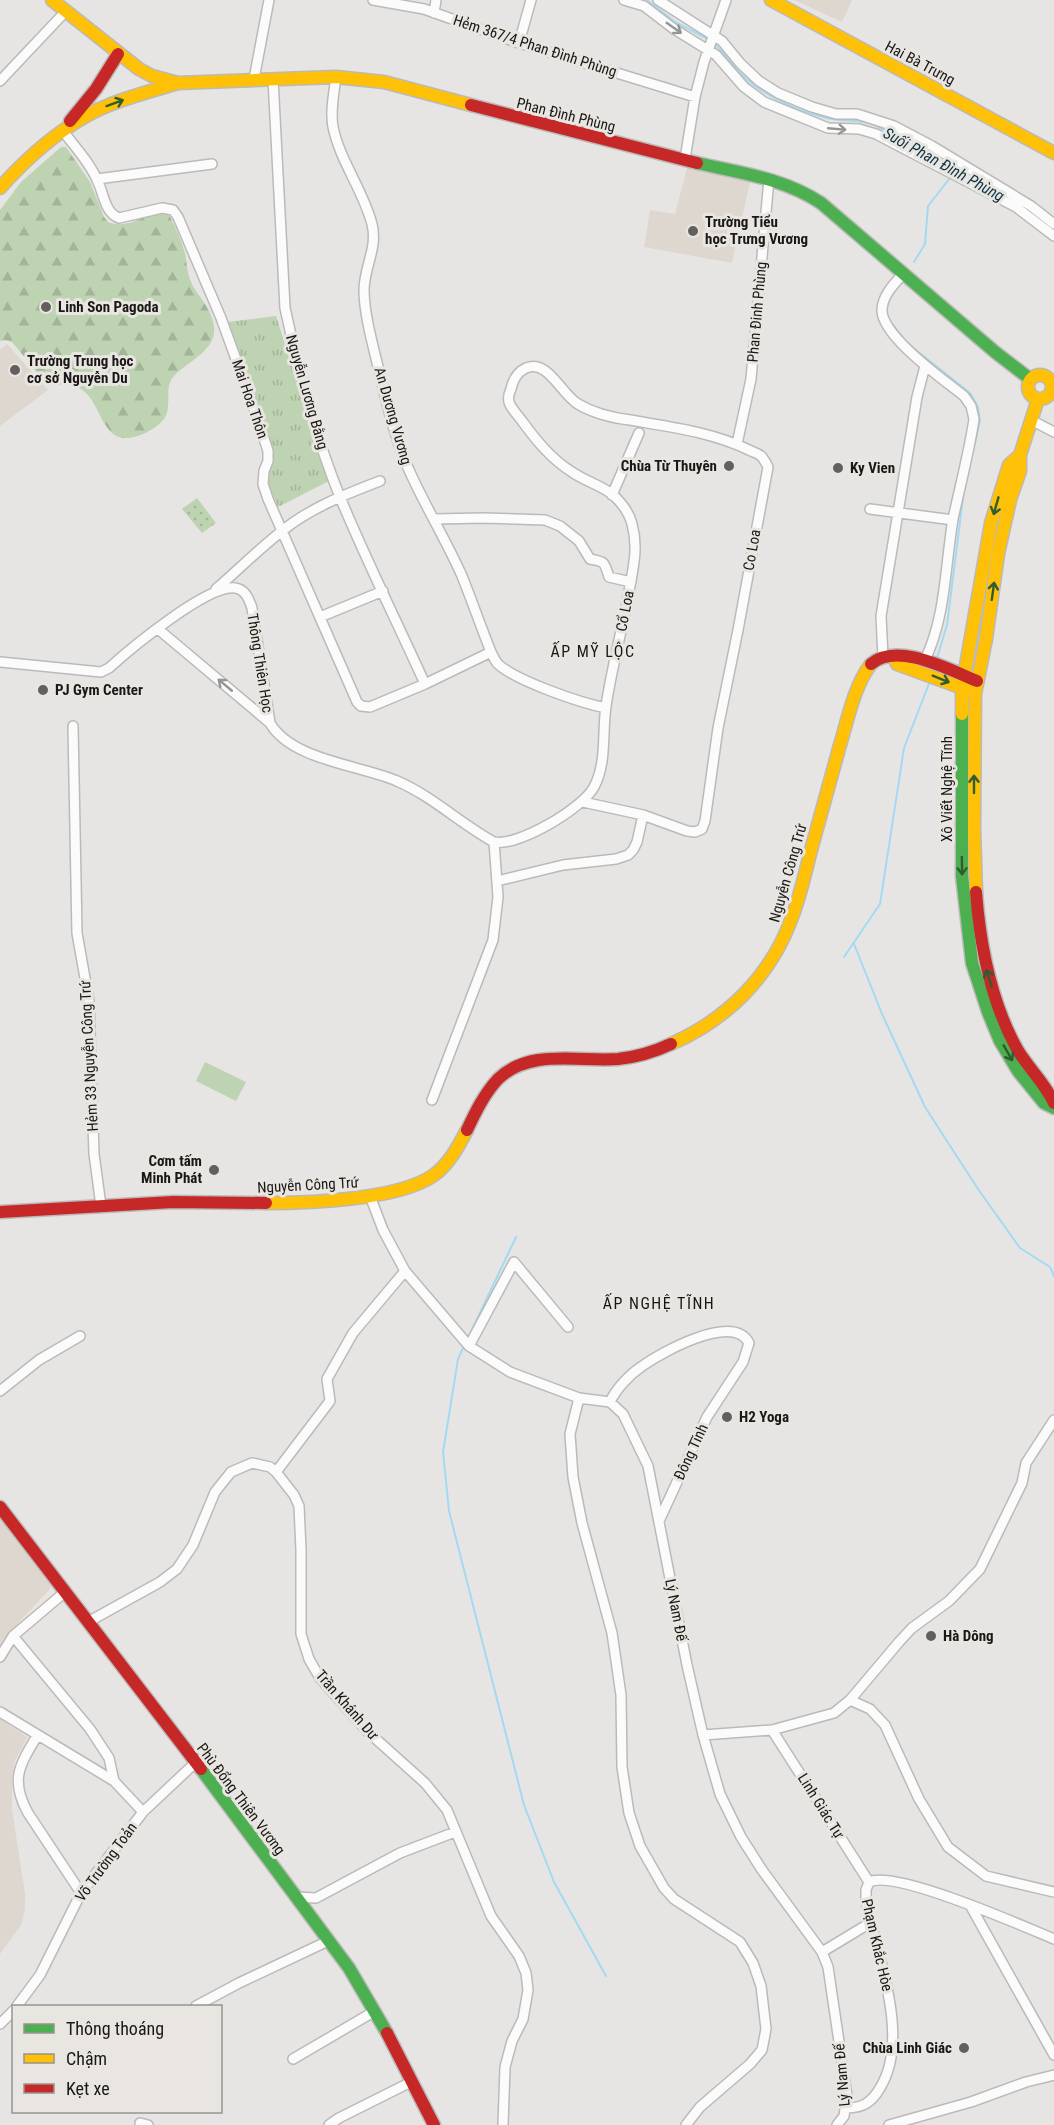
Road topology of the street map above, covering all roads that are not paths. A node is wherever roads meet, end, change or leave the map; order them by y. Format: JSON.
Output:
{"nodes":[{"id":1,"x":52,"y":0,"type":"edge"},
{"id":2,"x":269,"y":0,"type":"edge"},
{"id":3,"x":374,"y":0,"type":"edge"},
{"id":4,"x":436,"y":0,"type":"edge"},
{"id":5,"x":531,"y":0,"type":"edge"},
{"id":6,"x":624,"y":0,"type":"edge"},
{"id":7,"x":658,"y":0,"type":"edge"},
{"id":8,"x":726,"y":0,"type":"edge"},
{"id":9,"x":771,"y":0,"type":"edge"},
{"id":10,"x":66,"y":12,"type":"junction"},
{"id":11,"x":434,"y":13,"type":"junction"},
{"id":12,"x":713,"y":35,"type":"junction"},
{"id":13,"x":519,"y":43,"type":"junction"},
{"id":14,"x":708,"y":49,"type":"junction"},
{"id":15,"x":118,"y":54,"type":"junction"},
{"id":16,"x":336,"y":77,"type":"junction"},
{"id":17,"x":254,"y":79,"type":"junction"},
{"id":18,"x":273,"y":79,"type":"junction"},
{"id":19,"x":0,"y":81,"type":"edge"},
{"id":20,"x":178,"y":83,"type":"junction"},
{"id":21,"x":695,"y":97,"type":"junction"},
{"id":22,"x":63,"y":131,"type":"junction"},
{"id":23,"x":1054,"y":153,"type":"edge"},
{"id":24,"x":685,"y":159,"type":"junction"},
{"id":25,"x":212,"y":164,"type":"dead end"},
{"id":26,"x":769,"y":178,"type":"junction"},
{"id":27,"x":97,"y":179,"type":"junction"},
{"id":28,"x":0,"y":188,"type":"edge"},
{"id":29,"x":1054,"y":224,"type":"edge"},
{"id":30,"x":1054,"y":236,"type":"edge"},
{"id":31,"x":903,"y":274,"type":"junction"},
{"id":32,"x":925,"y":366,"type":"junction"},
{"id":33,"x":1051,"y":374,"type":"edge"},
{"id":34,"x":1030,"y":379,"type":"junction"},
{"id":35,"x":1038,"y":399,"type":"junction"},
{"id":36,"x":1031,"y":420,"type":"junction"},
{"id":37,"x":1054,"y":432,"type":"edge"},
{"id":38,"x":639,"y":433,"type":"dead end"},
{"id":39,"x":737,"y":444,"type":"junction"},
{"id":40,"x":1020,"y":454,"type":"junction"},
{"id":41,"x":380,"y":481,"type":"dead end"},
{"id":42,"x":612,"y":495,"type":"junction"},
{"id":43,"x":340,"y":497,"type":"junction"},
{"id":44,"x":870,"y":508,"type":"dead end"},
{"id":45,"x":899,"y":512,"type":"junction"},
{"id":46,"x":435,"y":519,"type":"junction"},
{"id":47,"x":953,"y":520,"type":"junction"},
{"id":48,"x":282,"y":531,"type":"junction"},
{"id":49,"x":631,"y":582,"type":"junction"},
{"id":50,"x":214,"y":591,"type":"junction"},
{"id":51,"x":383,"y":591,"type":"junction"},
{"id":52,"x":320,"y":617,"type":"junction"},
{"id":53,"x":158,"y":628,"type":"junction"},
{"id":54,"x":491,"y":652,"type":"junction"},
{"id":55,"x":888,"y":657,"type":"junction"},
{"id":56,"x":0,"y":662,"type":"edge"},
{"id":57,"x":923,"y":666,"type":"junction"},
{"id":58,"x":963,"y":682,"type":"junction"},
{"id":59,"x":425,"y":684,"type":"junction"},
{"id":60,"x":976,"y":687,"type":"junction"},
{"id":61,"x":606,"y":708,"type":"junction"},
{"id":62,"x":270,"y":723,"type":"junction"},
{"id":63,"x":73,"y":726,"type":"dead end"},
{"id":64,"x":583,"y":802,"type":"junction"},
{"id":65,"x":643,"y":816,"type":"junction"},
{"id":66,"x":494,"y":842,"type":"junction"},
{"id":67,"x":498,"y":880,"type":"junction"},
{"id":68,"x":432,"y":1100,"type":"dead end"},
{"id":69,"x":1054,"y":1103,"type":"edge"},
{"id":70,"x":1054,"y":1108,"type":"edge"},
{"id":71,"x":370,"y":1196,"type":"junction"},
{"id":72,"x":101,"y":1206,"type":"junction"},
{"id":73,"x":0,"y":1212,"type":"edge"},
{"id":74,"x":405,"y":1271,"type":"junction"},
{"id":75,"x":568,"y":1327,"type":"dead end"},
{"id":76,"x":80,"y":1336,"type":"dead end"},
{"id":77,"x":469,"y":1346,"type":"junction"},
{"id":78,"x":0,"y":1391,"type":"edge"},
{"id":79,"x":579,"y":1398,"type":"junction"},
{"id":80,"x":610,"y":1402,"type":"junction"},
{"id":81,"x":1054,"y":1420,"type":"edge"},
{"id":82,"x":276,"y":1472,"type":"junction"},
{"id":83,"x":0,"y":1507,"type":"edge"},
{"id":84,"x":659,"y":1521,"type":"junction"},
{"id":85,"x":64,"y":1592,"type":"junction"},
{"id":86,"x":88,"y":1622,"type":"junction"},
{"id":87,"x":13,"y":1636,"type":"junction"},
{"id":88,"x":0,"y":1657,"type":"edge"},
{"id":89,"x":850,"y":1700,"type":"junction"},
{"id":90,"x":0,"y":1712,"type":"edge"},
{"id":91,"x":772,"y":1730,"type":"junction"},
{"id":92,"x":703,"y":1735,"type":"junction"},
{"id":93,"x":37,"y":1736,"type":"junction"},
{"id":94,"x":195,"y":1763,"type":"junction"},
{"id":95,"x":114,"y":1782,"type":"junction"},
{"id":96,"x":143,"y":1812,"type":"junction"},
{"id":97,"x":454,"y":1832,"type":"junction"},
{"id":98,"x":869,"y":1882,"type":"junction"},
{"id":99,"x":1054,"y":1892,"type":"edge"},
{"id":100,"x":81,"y":1893,"type":"junction"},
{"id":101,"x":296,"y":1897,"type":"junction"},
{"id":102,"x":970,"y":1905,"type":"junction"},
{"id":103,"x":870,"y":1923,"type":"junction"},
{"id":104,"x":1054,"y":1939,"type":"edge"},
{"id":105,"x":328,"y":1941,"type":"junction"},
{"id":106,"x":822,"y":1952,"type":"junction"},
{"id":107,"x":18,"y":2005,"type":"edge"},
{"id":108,"x":200,"y":2005,"type":"edge"},
{"id":109,"x":375,"y":2011,"type":"junction"},
{"id":110,"x":12,"y":2012,"type":"edge"},
{"id":111,"x":0,"y":2024,"type":"edge"},
{"id":112,"x":1054,"y":2055,"type":"edge"},
{"id":113,"x":293,"y":2059,"type":"dead end"},
{"id":114,"x":1052,"y":2074,"type":"edge"},
{"id":115,"x":413,"y":2081,"type":"junction"},
{"id":116,"x":847,"y":2108,"type":"junction"},
{"id":117,"x":328,"y":2125,"type":"edge"},
{"id":118,"x":434,"y":2125,"type":"edge"},
{"id":119,"x":503,"y":2125,"type":"edge"},
{"id":120,"x":686,"y":2125,"type":"edge"},
{"id":121,"x":837,"y":2125,"type":"edge"},
{"id":122,"x":889,"y":2125,"type":"edge"}],
"edges":[{"from":1,"to":10,"type":"main road","name":"Phan Đình Phùng"},
{"from":2,"to":17,"type":"street"},
{"from":3,"to":11,"type":"street","name":"Hẻm 367/4 Phan Đình Phùng"},
{"from":4,"to":11,"type":"street"},
{"from":5,"to":13,"type":"street"},
{"from":6,"to":14,"type":"street","one_way":true},
{"from":7,"to":12,"type":"street"},
{"from":8,"to":12,"type":"street"},
{"from":9,"to":23,"type":"main road","name":"Hai Bà Trưng"},
{"from":10,"to":15,"type":"main road","name":"Phan Đình Phùng"},
{"from":10,"to":19,"type":"street"},
{"from":11,"to":13,"type":"street","name":"Hẻm 367/4 Phan Đình Phùng"},
{"from":12,"to":14,"type":"street"},
{"from":12,"to":29,"type":"street"},
{"from":13,"to":21,"type":"street","name":"Hẻm 367/4 Phan Đình Phùng"},
{"from":14,"to":21,"type":"street"},
{"from":14,"to":30,"type":"street","one_way":true},
{"from":15,"to":20,"type":"main road","name":"Phan Đình Phùng"},
{"from":15,"to":22,"type":"main road"},
{"from":16,"to":18,"type":"main road","name":"Phan Đình Phùng"},
{"from":16,"to":24,"type":"main road","name":"Phan Đình Phùng"},
{"from":16,"to":46,"type":"street","name":"An Dương Vương"},
{"from":17,"to":18,"type":"main road","name":"Phan Đình Phùng"},
{"from":17,"to":20,"type":"main road","name":"Phan Đình Phùng"},
{"from":18,"to":43,"type":"street","name":"Nguyễn Lương Bằng"},
{"from":22,"to":20,"type":"main road","one_way":true},
{"from":21,"to":24,"type":"street"},
{"from":22,"to":27,"type":"street","name":"Mai Hoa Thôn"},
{"from":22,"to":28,"type":"main road"},
{"from":24,"to":26,"type":"main road","name":"Phan Đình Phùng"},
{"from":25,"to":27,"type":"street"},
{"from":26,"to":31,"type":"main road","name":"Phan Đình Phùng"},
{"from":26,"to":39,"type":"street","name":"Phan Đinh Phùng"},
{"from":27,"to":48,"type":"street","name":"Mai Hoa Thôn"},
{"from":31,"to":32,"type":"street"},
{"from":31,"to":34,"type":"main road","name":"Phan Đình Phùng"},
{"from":32,"to":45,"type":"street"},
{"from":32,"to":47,"type":"street"},
{"from":33,"to":34,"type":"main road"},
{"from":33,"to":35,"type":"main road"},
{"from":34,"to":35,"type":"main road"},
{"from":35,"to":36,"type":"main road","name":"Xô Viết Nghệ Tĩnh"},
{"from":36,"to":37,"type":"street"},
{"from":36,"to":40,"type":"main road","name":"Xô Viết Nghệ Tĩnh"},
{"from":38,"to":42,"type":"street"},
{"from":39,"to":42,"type":"street","name":"Co Loa"},
{"from":39,"to":65,"type":"street","name":"Co Loa"},
{"from":40,"to":58,"type":"main road","name":"Xô Viết Nghệ Tĩnh","one_way":true},
{"from":60,"to":40,"type":"main road","name":"Xô Viết Nghệ Tĩnh","one_way":true},
{"from":41,"to":43,"type":"street"},
{"from":42,"to":49,"type":"street","name":"Cổ Loa"},
{"from":43,"to":48,"type":"street"},
{"from":43,"to":51,"type":"street","name":"Nguyễn Lương Bằng"},
{"from":44,"to":45,"type":"street"},
{"from":45,"to":47,"type":"street"},
{"from":45,"to":55,"type":"street"},
{"from":46,"to":49,"type":"street"},
{"from":46,"to":54,"type":"street","name":"An Dương Vương"},
{"from":47,"to":57,"type":"street"},
{"from":48,"to":50,"type":"street"},
{"from":48,"to":52,"type":"street","name":"Mai Hoa Thôn"},
{"from":49,"to":61,"type":"street","name":"Cổ Loa"},
{"from":50,"to":53,"type":"street"},
{"from":50,"to":62,"type":"street","name":"Thông Thiên Học"},
{"from":51,"to":52,"type":"street"},
{"from":51,"to":59,"type":"street","name":"Nguyễn Lương Bằng"},
{"from":52,"to":59,"type":"street","name":"Mai Hoa Thôn"},
{"from":53,"to":56,"type":"street"},
{"from":62,"to":53,"type":"street","one_way":true},
{"from":54,"to":59,"type":"street","name":"Mai Hoa Thôn"},
{"from":54,"to":61,"type":"street","name":"An Dương Vương"},
{"from":55,"to":57,"type":"main road"},
{"from":55,"to":71,"type":"main road","name":"Nguyễn Công Trứ"},
{"from":57,"to":58,"type":"main road"},
{"from":58,"to":60,"type":"main road"},
{"from":58,"to":70,"type":"main road","name":"Xô Viết Nghệ Tĩnh","one_way":true},
{"from":69,"to":60,"type":"main road","name":"Xô Viết Nghệ Tĩnh","one_way":true},
{"from":61,"to":64,"type":"street","name":"Cổ Loa"},
{"from":62,"to":66,"type":"street","name":"Thông Thiên Học"},
{"from":63,"to":72,"type":"street","name":"Hẻm 33 Nguyễn Công Trứ"},
{"from":64,"to":65,"type":"street","name":"Co Loa"},
{"from":64,"to":66,"type":"street"},
{"from":65,"to":67,"type":"street"},
{"from":66,"to":67,"type":"street"},
{"from":67,"to":68,"type":"street"},
{"from":71,"to":72,"type":"main road","name":"Nguyễn Công Trứ"},
{"from":71,"to":74,"type":"street"},
{"from":72,"to":73,"type":"main road","name":"Nguyễn Công Trứ"},
{"from":74,"to":77,"type":"street"},
{"from":74,"to":82,"type":"street"},
{"from":75,"to":77,"type":"street"},
{"from":76,"to":78,"type":"street"},
{"from":77,"to":79,"type":"street"},
{"from":79,"to":80,"type":"street"},
{"from":79,"to":120,"type":"street"},
{"from":80,"to":84,"type":"street","name":"Lý Nam Đế"},
{"from":80,"to":84,"type":"street","name":"Đông Tĩnh"},
{"from":81,"to":89,"type":"street"},
{"from":82,"to":86,"type":"street"},
{"from":82,"to":97,"type":"street","name":"Trần Khánh Dư"},
{"from":83,"to":85,"type":"main road","name":"Phù Đổng Thiên Vương"},
{"from":84,"to":92,"type":"street","name":"Lý Nam Đế"},
{"from":85,"to":86,"type":"main road","name":"Phù Đổng Thiên Vương"},
{"from":85,"to":87,"type":"street"},
{"from":86,"to":94,"type":"main road","name":"Phù Đổng Thiên Vương"},
{"from":87,"to":88,"type":"street"},
{"from":87,"to":95,"type":"street"},
{"from":89,"to":91,"type":"street"},
{"from":89,"to":99,"type":"street"},
{"from":90,"to":93,"type":"street"},
{"from":91,"to":92,"type":"street"},
{"from":91,"to":98,"type":"street","name":"Linh Giác Tự"},
{"from":92,"to":106,"type":"street","name":"Lý Nam Đế"},
{"from":93,"to":95,"type":"street"},
{"from":93,"to":100,"type":"street"},
{"from":94,"to":96,"type":"street","name":"Võ Trường Toản"},
{"from":94,"to":101,"type":"main road","name":"Phù Đổng Thiên Vương"},
{"from":95,"to":96,"type":"street"},
{"from":96,"to":100,"type":"street","name":"Võ Trường Toản"},
{"from":97,"to":101,"type":"street"},
{"from":97,"to":119,"type":"street","name":"Trần Khánh Dư"},
{"from":98,"to":102,"type":"street","name":"Phạm Khắc Hòe"},
{"from":98,"to":103,"type":"street","name":"Phạm Khắc Hòe"},
{"from":100,"to":107,"type":"street","name":"Võ Trường Toản"},
{"from":101,"to":105,"type":"main road","name":"Phù Đổng Thiên Vương"},
{"from":102,"to":104,"type":"street","name":"Phạm Khắc Hòe"},
{"from":102,"to":112,"type":"street"},
{"from":103,"to":106,"type":"street"},
{"from":103,"to":116,"type":"street","name":"Phạm Khắc Hòe"},
{"from":105,"to":108,"type":"street"},
{"from":105,"to":109,"type":"main road","name":"Phù Đổng Thiên Vương"},
{"from":106,"to":116,"type":"street","name":"Lý Nam Đế"},
{"from":109,"to":113,"type":"street"},
{"from":109,"to":115,"type":"main road","name":"Phù Đổng Thiên Vương"},
{"from":110,"to":111,"type":"street"},
{"from":114,"to":122,"type":"street"},
{"from":115,"to":117,"type":"street"},
{"from":115,"to":118,"type":"main road","name":"Phù Đổng Thiên Vương"},
{"from":116,"to":121,"type":"street","name":"Lý Nam Đế"}]}
